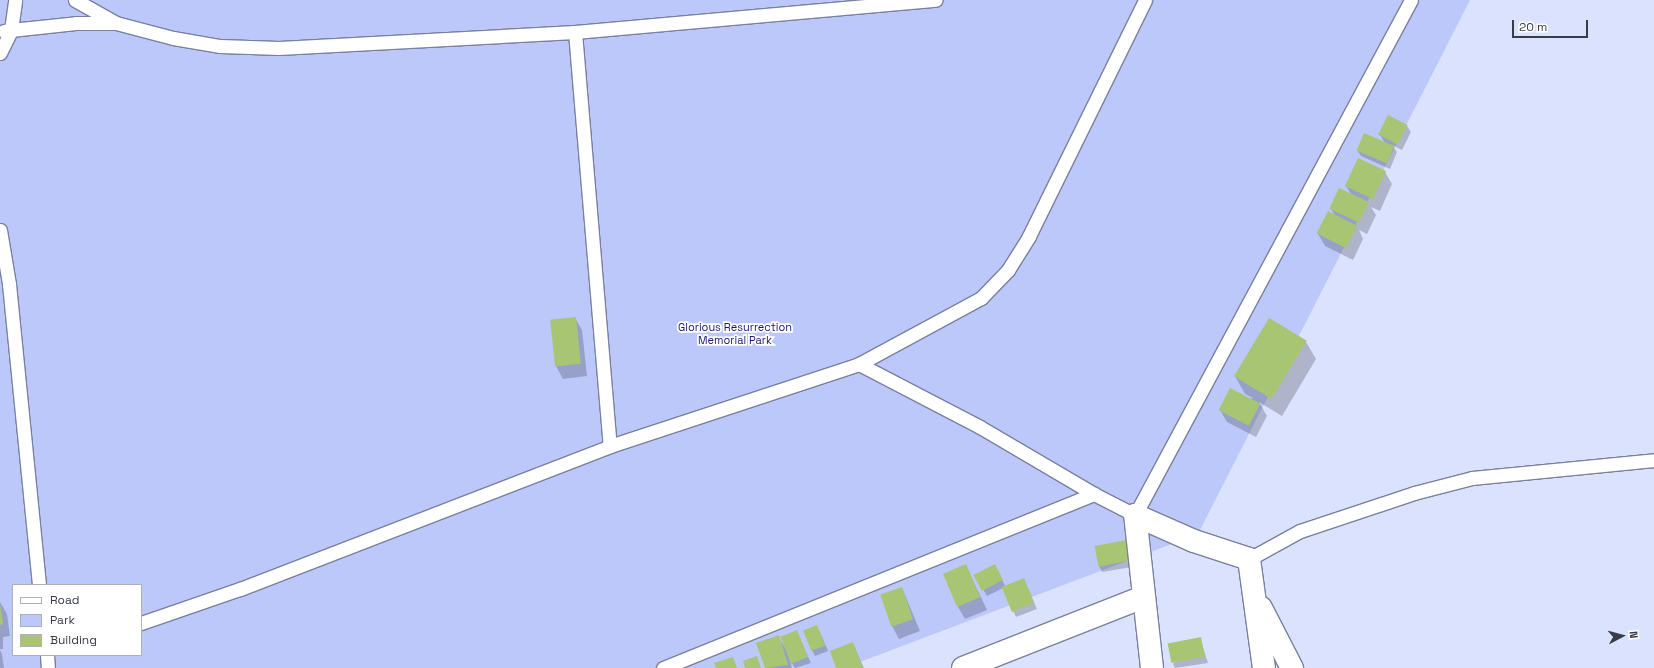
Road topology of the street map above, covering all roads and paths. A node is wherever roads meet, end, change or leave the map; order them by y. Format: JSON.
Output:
{"nodes":[{"id":1,"x":15,"y":0,"type":"edge"},
{"id":2,"x":75,"y":0,"type":"edge"},
{"id":3,"x":936,"y":0,"type":"edge"},
{"id":4,"x":1145,"y":0,"type":"edge"},
{"id":5,"x":1411,"y":0,"type":"edge"},
{"id":6,"x":116,"y":23,"type":"junction"},
{"id":7,"x":5,"y":30,"type":"edge"},
{"id":8,"x":575,"y":32,"type":"junction"},
{"id":9,"x":0,"y":53,"type":"edge"},
{"id":10,"x":0,"y":230,"type":"edge"},
{"id":11,"x":4,"y":284,"type":"edge"},
{"id":12,"x":859,"y":364,"type":"junction"},
{"id":13,"x":610,"y":446,"type":"junction"},
{"id":14,"x":1654,"y":460,"type":"edge"},
{"id":15,"x":1094,"y":494,"type":"junction"},
{"id":16,"x":1135,"y":514,"type":"junction"},
{"id":17,"x":1249,"y":559,"type":"junction"},
{"id":18,"x":39,"y":584,"type":"edge"},
{"id":19,"x":1252,"y":591,"type":"junction"},
{"id":20,"x":1143,"y":597,"type":"junction"},
{"id":21,"x":142,"y":623,"type":"edge"},
{"id":22,"x":663,"y":668,"type":"edge"},
{"id":23,"x":963,"y":668,"type":"edge"},
{"id":24,"x":1152,"y":668,"type":"edge"},
{"id":25,"x":1264,"y":668,"type":"edge"},
{"id":26,"x":1292,"y":668,"type":"edge"}],
"edges":[{"from":1,"to":7,"type":"lane"},
{"from":2,"to":6,"type":"lane"},
{"from":3,"to":8,"type":"lane"},
{"from":4,"to":12,"type":"lane"},
{"from":5,"to":16,"type":"lane"},
{"from":6,"to":7,"type":"lane"},
{"from":6,"to":8,"type":"lane"},
{"from":7,"to":9,"type":"lane"},
{"from":8,"to":13,"type":"lane"},
{"from":10,"to":11,"type":"lane"},
{"from":11,"to":18,"type":"lane"},
{"from":12,"to":13,"type":"lane"},
{"from":12,"to":15,"type":"lane"},
{"from":13,"to":21,"type":"lane"},
{"from":14,"to":17,"type":"lane"},
{"from":15,"to":16,"type":"lane"},
{"from":15,"to":22,"type":"lane"},
{"from":16,"to":17,"type":"street"},
{"from":16,"to":20,"type":"street"},
{"from":17,"to":19,"type":"street"},
{"from":19,"to":25,"type":"street"},
{"from":19,"to":26,"type":"street"},
{"from":20,"to":23,"type":"street"},
{"from":20,"to":24,"type":"street"}]}
